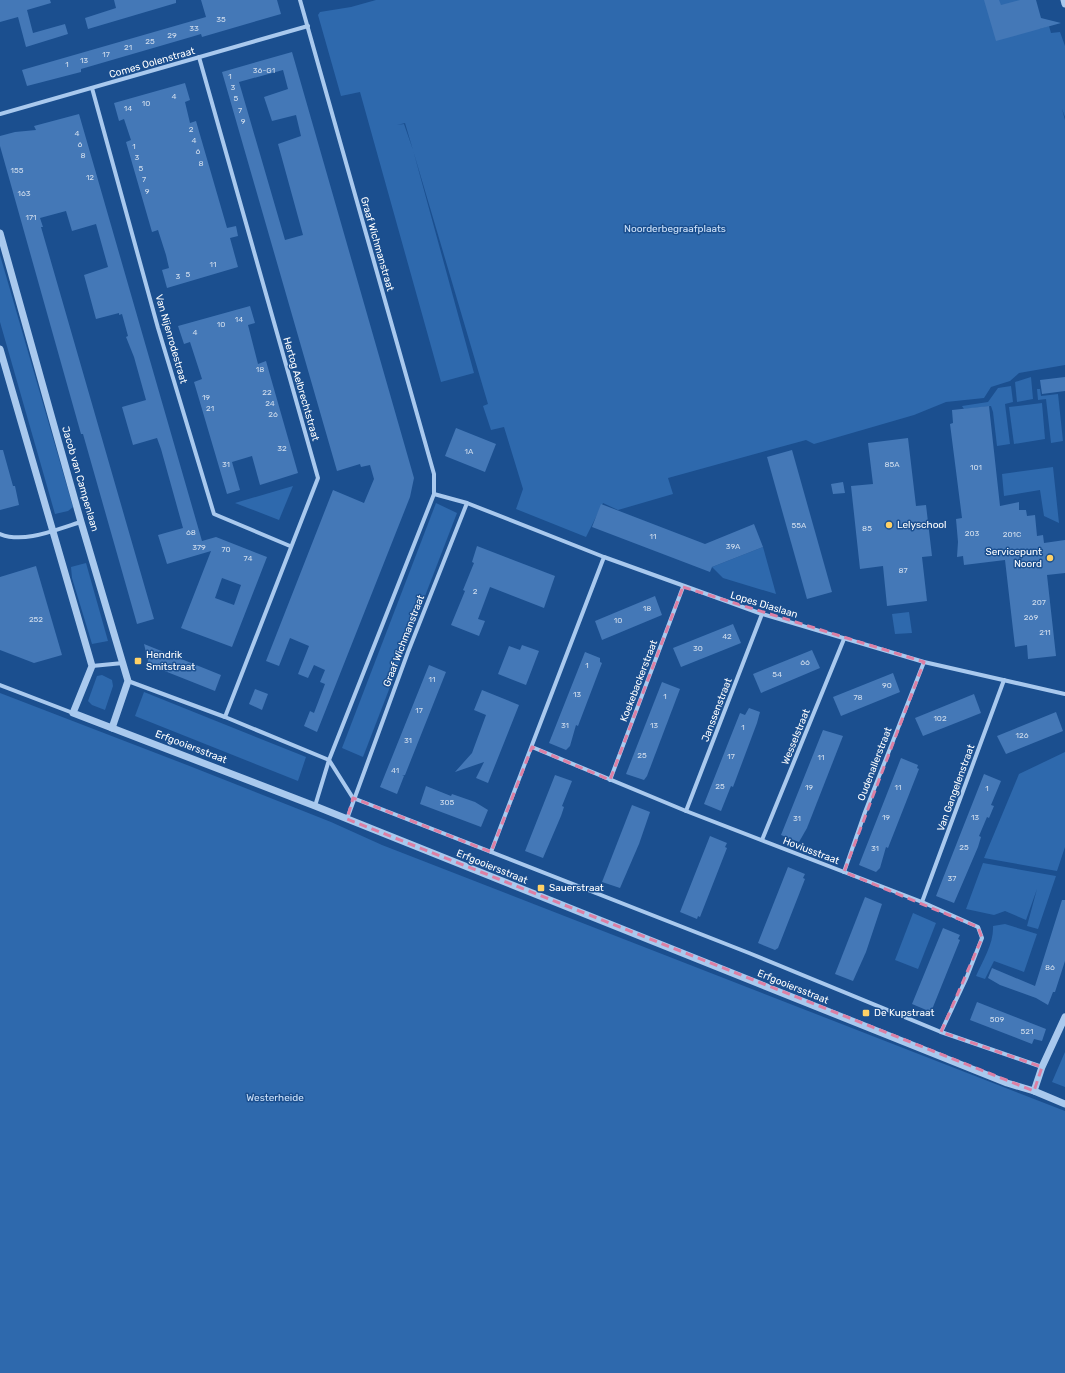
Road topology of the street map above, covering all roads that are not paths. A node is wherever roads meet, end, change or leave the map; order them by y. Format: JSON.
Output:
{"nodes":[{"id":1,"x":300,"y":0,"type":"edge"},
{"id":2,"x":1064,"y":0,"type":"edge"},
{"id":3,"x":1065,"y":4,"type":"edge"},
{"id":4,"x":308,"y":26,"type":"junction"},
{"id":5,"x":199,"y":57,"type":"junction"},
{"id":6,"x":92,"y":88,"type":"junction"},
{"id":7,"x":0,"y":114,"type":"edge"},
{"id":8,"x":0,"y":233,"type":"edge"},
{"id":9,"x":0,"y":349,"type":"edge"},
{"id":10,"x":434,"y":494,"type":"junction"},
{"id":11,"x":467,"y":503,"type":"junction"},
{"id":12,"x":81,"y":522,"type":"junction"},
{"id":13,"x":52,"y":531,"type":"junction"},
{"id":14,"x":0,"y":534,"type":"edge"},
{"id":15,"x":290,"y":546,"type":"junction"},
{"id":16,"x":604,"y":557,"type":"junction"},
{"id":17,"x":684,"y":587,"type":"junction"},
{"id":18,"x":762,"y":614,"type":"junction"},
{"id":19,"x":844,"y":639,"type":"junction"},
{"id":20,"x":924,"y":662,"type":"junction"},
{"id":21,"x":123,"y":663,"type":"junction"},
{"id":22,"x":92,"y":666,"type":"junction"},
{"id":23,"x":128,"y":680,"type":"junction"},
{"id":24,"x":1004,"y":680,"type":"junction"},
{"id":25,"x":0,"y":685,"type":"edge"},
{"id":26,"x":1065,"y":694,"type":"edge"},
{"id":27,"x":73,"y":713,"type":"junction"},
{"id":28,"x":225,"y":717,"type":"junction"},
{"id":29,"x":112,"y":728,"type":"junction"},
{"id":30,"x":532,"y":747,"type":"junction"},
{"id":31,"x":329,"y":760,"type":"junction"},
{"id":32,"x":610,"y":780,"type":"junction"},
{"id":33,"x":354,"y":798,"type":"junction"},
{"id":34,"x":315,"y":806,"type":"junction"},
{"id":35,"x":686,"y":811,"type":"junction"},
{"id":36,"x":347,"y":819,"type":"junction"},
{"id":37,"x":762,"y":840,"type":"junction"},
{"id":38,"x":491,"y":852,"type":"junction"},
{"id":39,"x":844,"y":872,"type":"junction"},
{"id":40,"x":922,"y":902,"type":"junction"},
{"id":41,"x":1065,"y":1017,"type":"edge"},
{"id":42,"x":941,"y":1032,"type":"junction"},
{"id":43,"x":1042,"y":1067,"type":"junction"},
{"id":44,"x":1034,"y":1091,"type":"junction"},
{"id":45,"x":1065,"y":1104,"type":"edge"}],
"edges":[{"from":1,"to":4,"type":"street","name":"Graaf Wichmanstraat"},
{"from":2,"to":3,"type":"street"},
{"from":4,"to":5,"type":"street","name":"Comes Oolenstraat"},
{"from":4,"to":10,"type":"street","name":"Graaf Wichmanstraat"},
{"from":5,"to":6,"type":"street","name":"Comes Oolenstraat"},
{"from":5,"to":15,"type":"street","name":"Hertog Aelbrechtstraat"},
{"from":6,"to":7,"type":"street","name":"Comes Oolenstraat"},
{"from":6,"to":15,"type":"street","name":"Van Nijenrodestraat"},
{"from":8,"to":12,"type":"street","name":"Jacob van Campenlaan"},
{"from":9,"to":13,"type":"street"},
{"from":10,"to":11,"type":"street"},
{"from":10,"to":31,"type":"street","name":"Graaf Wichmanstraat"},
{"from":11,"to":16,"type":"street","name":"Lopes Diaslaan"},
{"from":11,"to":33,"type":"street","name":"Graaf Wichmanstraat"},
{"from":12,"to":13,"type":"street"},
{"from":12,"to":21,"type":"street","name":"Jacob van Campenlaan"},
{"from":13,"to":14,"type":"street"},
{"from":13,"to":22,"type":"street"},
{"from":15,"to":28,"type":"street","name":"Hertog Aelbrechtstraat"},
{"from":16,"to":17,"type":"street","name":"Lopes Diaslaan"},
{"from":16,"to":30,"type":"street"},
{"from":17,"to":18,"type":"street","name":"Lopes Diaslaan"},
{"from":17,"to":32,"type":"street","name":"Koekebackerstraat"},
{"from":18,"to":19,"type":"street","name":"Lopes Diaslaan"},
{"from":18,"to":35,"type":"street","name":"Janssenstraat"},
{"from":19,"to":20,"type":"street","name":"Lopes Diaslaan"},
{"from":19,"to":37,"type":"street","name":"Wesselstraat"},
{"from":20,"to":24,"type":"street","name":"Lopes Diaslaan"},
{"from":20,"to":39,"type":"street","name":"Oudenallerstraat"},
{"from":21,"to":22,"type":"street"},
{"from":21,"to":23,"type":"street","name":"Jacob van Campenlaan"},
{"from":22,"to":27,"type":"street"},
{"from":23,"to":28,"type":"street"},
{"from":23,"to":29,"type":"street"},
{"from":24,"to":26,"type":"street","name":"Lopes Diaslaan"},
{"from":24,"to":40,"type":"street","name":"Van Gangelenstraat"},
{"from":25,"to":27,"type":"street","name":"Erfgooiersstraat"},
{"from":27,"to":29,"type":"street","name":"Erfgooiersstraat"},
{"from":28,"to":31,"type":"street"},
{"from":29,"to":34,"type":"street","name":"Erfgooiersstraat"},
{"from":30,"to":32,"type":"street","name":"Hoviusstraat"},
{"from":30,"to":38,"type":"street"},
{"from":31,"to":33,"type":"street"},
{"from":31,"to":34,"type":"street","name":"Graaf Wichmanstraat"},
{"from":32,"to":35,"type":"street","name":"Hoviusstraat"},
{"from":33,"to":36,"type":"street","name":"Graaf Wichmanstraat"},
{"from":33,"to":38,"type":"street","name":"Erfgooiersstraat"},
{"from":34,"to":36,"type":"street","name":"Erfgooiersstraat"},
{"from":35,"to":37,"type":"street","name":"Hoviusstraat"},
{"from":36,"to":44,"type":"street","name":"Erfgooiersstraat"},
{"from":37,"to":39,"type":"street","name":"Hoviusstraat"},
{"from":38,"to":42,"type":"street","name":"Erfgooiersstraat"},
{"from":39,"to":40,"type":"street","name":"Hoviusstraat"},
{"from":40,"to":42,"type":"street","name":"Hoviusstraat"},
{"from":41,"to":43,"type":"street"},
{"from":42,"to":43,"type":"street","name":"Erfgooiersstraat"},
{"from":43,"to":44,"type":"street"},
{"from":44,"to":45,"type":"street","name":"Erfgooiersstraat"}]}
